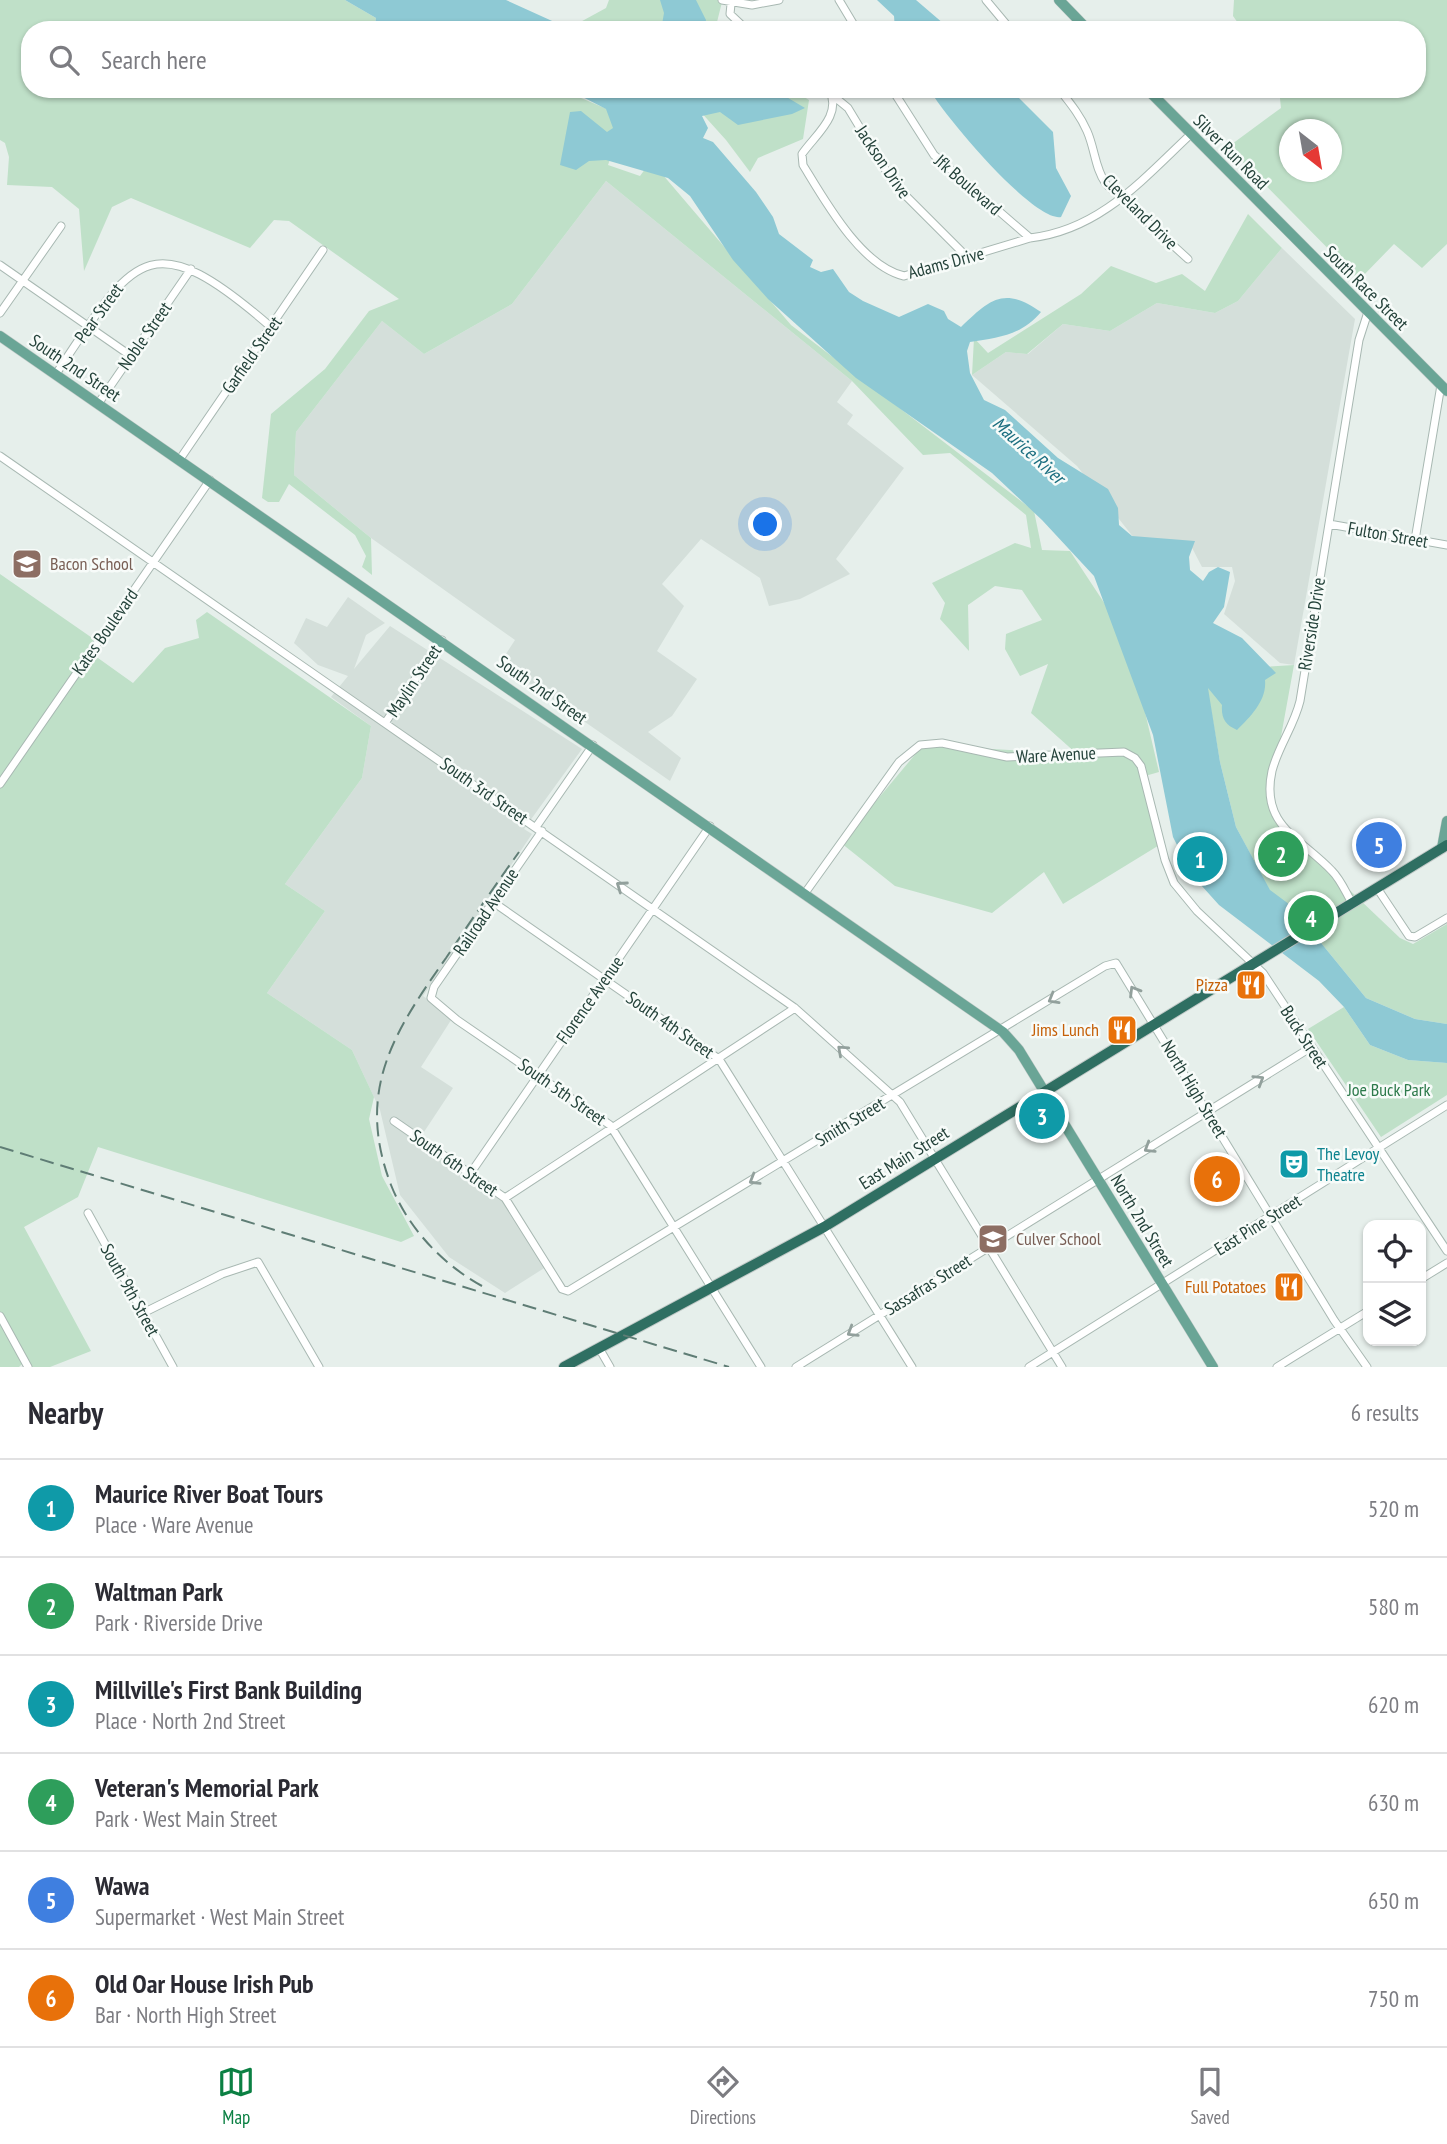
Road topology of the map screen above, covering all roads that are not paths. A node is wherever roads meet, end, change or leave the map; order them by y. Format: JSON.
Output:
{"nodes":[{"id":1,"x":722,"y":0,"type":"edge"},
{"id":2,"x":779,"y":0,"type":"edge"},
{"id":3,"x":839,"y":0,"type":"edge"},
{"id":4,"x":986,"y":0,"type":"edge"},
{"id":5,"x":1059,"y":0,"type":"edge"},
{"id":6,"x":731,"y":4,"type":"junction"},
{"id":7,"x":735,"y":21,"type":"edge"},
{"id":8,"x":852,"y":21,"type":"edge"},
{"id":9,"x":1003,"y":21,"type":"edge"},
{"id":10,"x":1079,"y":21,"type":"edge"},
{"id":11,"x":830,"y":98,"type":"edge"},
{"id":12,"x":837,"y":98,"type":"edge"},
{"id":13,"x":898,"y":98,"type":"edge"},
{"id":14,"x":1066,"y":98,"type":"edge"},
{"id":15,"x":1156,"y":98,"type":"edge"},
{"id":16,"x":1191,"y":134,"type":"junction"},
{"id":17,"x":1121,"y":199,"type":"junction"},
{"id":18,"x":1263,"y":207,"type":"joint"},
{"id":19,"x":61,"y":226,"type":"dead end"},
{"id":20,"x":1030,"y":238,"type":"junction"},
{"id":21,"x":323,"y":250,"type":"dead end"},
{"id":22,"x":968,"y":258,"type":"junction"},
{"id":23,"x":1188,"y":259,"type":"dead end"},
{"id":24,"x":0,"y":265,"type":"edge"},
{"id":25,"x":191,"y":269,"type":"junction"},
{"id":26,"x":22,"y":281,"type":"junction"},
{"id":27,"x":1368,"y":312,"type":"junction"},
{"id":28,"x":0,"y":313,"type":"edge"},
{"id":29,"x":88,"y":327,"type":"junction"},
{"id":30,"x":271,"y":327,"type":"junction"},
{"id":31,"x":0,"y":335,"type":"edge"},
{"id":32,"x":131,"y":356,"type":"junction"},
{"id":33,"x":56,"y":374,"type":"junction"},
{"id":34,"x":1444,"y":388,"type":"edge"},
{"id":35,"x":98,"y":404,"type":"junction"},
{"id":36,"x":0,"y":456,"type":"edge"},
{"id":37,"x":180,"y":459,"type":"junction"},
{"id":38,"x":210,"y":480,"type":"junction"},
{"id":39,"x":1329,"y":524,"type":"junction"},
{"id":40,"x":1415,"y":540,"type":"junction"},
{"id":41,"x":1447,"y":545,"type":"edge"},
{"id":42,"x":153,"y":562,"type":"junction"},
{"id":43,"x":442,"y":639,"type":"junction"},
{"id":44,"x":385,"y":723,"type":"junction"},
{"id":45,"x":593,"y":745,"type":"junction"},
{"id":46,"x":0,"y":784,"type":"edge"},
{"id":47,"x":1447,"y":821,"type":"edge"},
{"id":48,"x":710,"y":826,"type":"junction"},
{"id":49,"x":539,"y":829,"type":"junction"},
{"id":50,"x":1445,"y":846,"type":"edge"},
{"id":51,"x":1377,"y":888,"type":"junction"},
{"id":52,"x":805,"y":893,"type":"junction"},
{"id":53,"x":493,"y":902,"type":"junction"},
{"id":54,"x":1352,"y":903,"type":"junction"},
{"id":55,"x":653,"y":909,"type":"junction"},
{"id":56,"x":1447,"y":918,"type":"edge"},
{"id":57,"x":1111,"y":963,"type":"joint"},
{"id":58,"x":1253,"y":964,"type":"junction"},
{"id":59,"x":604,"y":979,"type":"junction"},
{"id":60,"x":431,"y":995,"type":"joint"},
{"id":61,"x":795,"y":1008,"type":"junction"},
{"id":62,"x":1154,"y":1024,"type":"junction"},
{"id":63,"x":1001,"y":1030,"type":"junction"},
{"id":64,"x":1310,"y":1048,"type":"junction"},
{"id":65,"x":719,"y":1059,"type":"junction"},
{"id":66,"x":538,"y":1075,"type":"junction"},
{"id":67,"x":1044,"y":1092,"type":"junction"},
{"id":68,"x":894,"y":1095,"type":"junction"},
{"id":69,"x":1447,"y":1105,"type":"edge"},
{"id":70,"x":1208,"y":1112,"type":"junction"},
{"id":71,"x":394,"y":1121,"type":"dead end"},
{"id":72,"x":613,"y":1129,"type":"junction"},
{"id":73,"x":1380,"y":1150,"type":"junction"},
{"id":74,"x":935,"y":1160,"type":"junction"},
{"id":75,"x":784,"y":1162,"type":"junction"},
{"id":76,"x":470,"y":1174,"type":"junction"},
{"id":77,"x":1098,"y":1180,"type":"junction"},
{"id":78,"x":505,"y":1198,"type":"junction"},
{"id":79,"x":88,"y":1213,"type":"dead end"},
{"id":80,"x":1271,"y":1217,"type":"junction"},
{"id":81,"x":824,"y":1227,"type":"junction"},
{"id":82,"x":676,"y":1228,"type":"junction"},
{"id":83,"x":988,"y":1247,"type":"junction"},
{"id":84,"x":1447,"y":1251,"type":"edge"},
{"id":85,"x":1447,"y":1263,"type":"edge"},
{"id":86,"x":1426,"y":1276,"type":"edge"},
{"id":87,"x":589,"y":1281,"type":"joint"},
{"id":88,"x":1162,"y":1284,"type":"junction"},
{"id":89,"x":712,"y":1288,"type":"junction"},
{"id":90,"x":143,"y":1313,"type":"junction"},
{"id":91,"x":1363,"y":1314,"type":"edge"},
{"id":92,"x":879,"y":1315,"type":"junction"},
{"id":93,"x":0,"y":1316,"type":"edge"},
{"id":94,"x":1340,"y":1328,"type":"junction"},
{"id":95,"x":599,"y":1348,"type":"junction"},
{"id":96,"x":1053,"y":1353,"type":"junction"},
{"id":97,"x":27,"y":1367,"type":"edge"},
{"id":98,"x":173,"y":1367,"type":"edge"},
{"id":99,"x":319,"y":1367,"type":"edge"},
{"id":100,"x":564,"y":1367,"type":"edge"},
{"id":101,"x":610,"y":1367,"type":"edge"},
{"id":102,"x":761,"y":1367,"type":"edge"},
{"id":103,"x":796,"y":1367,"type":"edge"},
{"id":104,"x":912,"y":1367,"type":"edge"},
{"id":105,"x":1029,"y":1367,"type":"edge"},
{"id":106,"x":1062,"y":1367,"type":"edge"},
{"id":107,"x":1213,"y":1367,"type":"edge"},
{"id":108,"x":1278,"y":1367,"type":"edge"},
{"id":109,"x":1367,"y":1367,"type":"edge"}],
"edges":[{"from":1,"to":6,"type":"street"},
{"from":2,"to":6,"type":"street"},
{"from":3,"to":8,"type":"street"},
{"from":4,"to":9,"type":"street"},
{"from":5,"to":10,"type":"main road"},
{"from":6,"to":7,"type":"street"},
{"from":11,"to":22,"type":"street","name":"Adams Drive"},
{"from":12,"to":22,"type":"street","name":"Jackson Drive"},
{"from":13,"to":20,"type":"street","name":"Jfk Boulevard"},
{"from":14,"to":17,"type":"street","name":"Cleveland Drive"},
{"from":15,"to":16,"type":"main road","name":"Silver Run Road"},
{"from":16,"to":17,"type":"street","name":"Adams Drive"},
{"from":16,"to":18,"type":"main road","name":"Silver Run Road"},
{"from":17,"to":20,"type":"street","name":"Adams Drive"},
{"from":17,"to":23,"type":"street","name":"Cleveland Drive"},
{"from":18,"to":27,"type":"main road","name":"South Race Street"},
{"from":19,"to":26,"type":"street"},
{"from":20,"to":22,"type":"street","name":"Adams Drive"},
{"from":21,"to":30,"type":"street","name":"Garfield Street"},
{"from":24,"to":26,"type":"street"},
{"from":25,"to":29,"type":"street","name":"Pear Street"},
{"from":25,"to":30,"type":"street"},
{"from":25,"to":32,"type":"street","name":"Noble Street"},
{"from":26,"to":28,"type":"street"},
{"from":26,"to":29,"type":"street"},
{"from":27,"to":34,"type":"main road","name":"South Race Street"},
{"from":27,"to":39,"type":"street","name":"Riverside Drive"},
{"from":29,"to":32,"type":"street"},
{"from":29,"to":33,"type":"street","name":"Pear Street"},
{"from":30,"to":37,"type":"street","name":"Garfield Street"},
{"from":31,"to":33,"type":"main road","name":"South 2nd Street"},
{"from":32,"to":35,"type":"street","name":"Noble Street"},
{"from":33,"to":35,"type":"main road","name":"South 2nd Street"},
{"from":34,"to":40,"type":"street"},
{"from":35,"to":37,"type":"main road","name":"South 2nd Street"},
{"from":36,"to":42,"type":"street","name":"South 3rd Street"},
{"from":37,"to":38,"type":"main road","name":"South 2nd Street"},
{"from":38,"to":42,"type":"street","name":"Kates Boulevard"},
{"from":38,"to":43,"type":"main road","name":"South 2nd Street"},
{"from":39,"to":40,"type":"street","name":"Fulton Street"},
{"from":39,"to":54,"type":"street","name":"Riverside Drive"},
{"from":40,"to":41,"type":"street","name":"Fulton Street"},
{"from":42,"to":44,"type":"street","name":"South 3rd Street"},
{"from":42,"to":46,"type":"street","name":"Kates Boulevard"},
{"from":43,"to":44,"type":"street","name":"Maylin Street"},
{"from":43,"to":45,"type":"main road","name":"South 2nd Street"},
{"from":44,"to":49,"type":"street","name":"South 3rd Street"},
{"from":45,"to":48,"type":"main road","name":"South 2nd Street"},
{"from":45,"to":49,"type":"street","name":"Railroad Avenue"},
{"from":47,"to":50,"type":"main road"},
{"from":48,"to":52,"type":"main road","name":"South 2nd Street"},
{"from":48,"to":55,"type":"street","name":"Florence Avenue"},
{"from":49,"to":53,"type":"street","name":"Railroad Avenue"},
{"from":55,"to":49,"type":"street","name":"South 3rd Street","one_way":true},
{"from":50,"to":51,"type":"highway","name":"East Main Street"},
{"from":51,"to":54,"type":"highway","name":"East Main Street"},
{"from":51,"to":56,"type":"street"},
{"from":52,"to":58,"type":"street","name":"Ware Avenue"},
{"from":52,"to":63,"type":"main road","name":"South 2nd Street"},
{"from":53,"to":59,"type":"street","name":"South 4th Street"},
{"from":53,"to":60,"type":"street","name":"Railroad Avenue"},
{"from":54,"to":58,"type":"highway","name":"East Main Street"},
{"from":55,"to":59,"type":"street","name":"Florence Avenue"},
{"from":55,"to":61,"type":"street","name":"South 3rd Street"},
{"from":62,"to":57,"type":"street","name":"North High Street","one_way":true},
{"from":57,"to":63,"type":"street","name":"Smith Street","one_way":true},
{"from":58,"to":62,"type":"highway","name":"East Main Street"},
{"from":58,"to":64,"type":"street","name":"Buck Street"},
{"from":59,"to":65,"type":"street","name":"South 4th Street"},
{"from":59,"to":66,"type":"street","name":"Florence Avenue"},
{"from":60,"to":66,"type":"street","name":"South 5th Street"},
{"from":61,"to":65,"type":"street"},
{"from":68,"to":61,"type":"street","name":"South 3rd Street","one_way":true},
{"from":62,"to":67,"type":"highway","name":"East Main Street"},
{"from":62,"to":70,"type":"street","name":"North High Street"},
{"from":63,"to":67,"type":"main road","name":"South 2nd Street"},
{"from":63,"to":68,"type":"street","name":"Smith Street"},
{"from":70,"to":64,"type":"street","name":"Sassafras Street","one_way":true},
{"from":64,"to":73,"type":"street","name":"Buck Street"},
{"from":65,"to":72,"type":"street"},
{"from":65,"to":75,"type":"street","name":"South 4th Street"},
{"from":66,"to":72,"type":"street","name":"South 5th Street"},
{"from":66,"to":76,"type":"street","name":"Florence Avenue"},
{"from":67,"to":74,"type":"highway","name":"East Main Street"},
{"from":67,"to":77,"type":"main road","name":"North 2nd Street"},
{"from":68,"to":74,"type":"street","name":"South 3rd Street"},
{"from":68,"to":75,"type":"street","name":"Smith Street"},
{"from":69,"to":73,"type":"street","name":"East Pine Street"},
{"from":70,"to":77,"type":"street","name":"Sassafras Street","one_way":true},
{"from":70,"to":80,"type":"street","name":"North High Street"},
{"from":71,"to":76,"type":"street","name":"South 6th Street"},
{"from":72,"to":78,"type":"street"},
{"from":72,"to":82,"type":"street","name":"South 5th Street"},
{"from":73,"to":80,"type":"street","name":"East Pine Street"},
{"from":73,"to":84,"type":"street","name":"Buck Street"},
{"from":74,"to":81,"type":"highway","name":"East Main Street"},
{"from":74,"to":83,"type":"street","name":"South 3rd Street"},
{"from":75,"to":81,"type":"street","name":"South 4th Street"},
{"from":75,"to":82,"type":"street","name":"Smith Street","one_way":true},
{"from":76,"to":78,"type":"street","name":"South 6th Street"},
{"from":77,"to":83,"type":"street","name":"Sassafras Street"},
{"from":77,"to":88,"type":"main road","name":"North 2nd Street"},
{"from":78,"to":87,"type":"street","name":"South 6th Street"},
{"from":79,"to":90,"type":"street","name":"South 9th Street"},
{"from":80,"to":88,"type":"street","name":"East Pine Street"},
{"from":80,"to":94,"type":"street","name":"North High Street"},
{"from":81,"to":89,"type":"highway","name":"East Main Street"},
{"from":81,"to":92,"type":"street","name":"South 4th Street"},
{"from":82,"to":87,"type":"street","name":"Smith Street"},
{"from":82,"to":89,"type":"street","name":"South 5th Street"},
{"from":83,"to":92,"type":"street","name":"Sassafras Street"},
{"from":83,"to":96,"type":"street","name":"South 3rd Street"},
{"from":85,"to":86,"type":"street"},
{"from":88,"to":96,"type":"street","name":"East Pine Street"},
{"from":88,"to":107,"type":"main road","name":"North 2nd Street"},
{"from":89,"to":95,"type":"highway","name":"East Main Street"},
{"from":89,"to":102,"type":"street","name":"South 5th Street"},
{"from":90,"to":98,"type":"street","name":"South 9th Street"},
{"from":90,"to":99,"type":"street"},
{"from":91,"to":94,"type":"street"},
{"from":92,"to":103,"type":"street","name":"Sassafras Street","one_way":true},
{"from":92,"to":104,"type":"street","name":"South 4th Street"},
{"from":93,"to":97,"type":"street"},
{"from":94,"to":108,"type":"street"},
{"from":94,"to":109,"type":"street","name":"North High Street"},
{"from":95,"to":100,"type":"highway","name":"East Main Street"},
{"from":95,"to":101,"type":"street"},
{"from":96,"to":105,"type":"street","name":"East Pine Street"},
{"from":96,"to":106,"type":"street","name":"South 3rd Street"}]}
